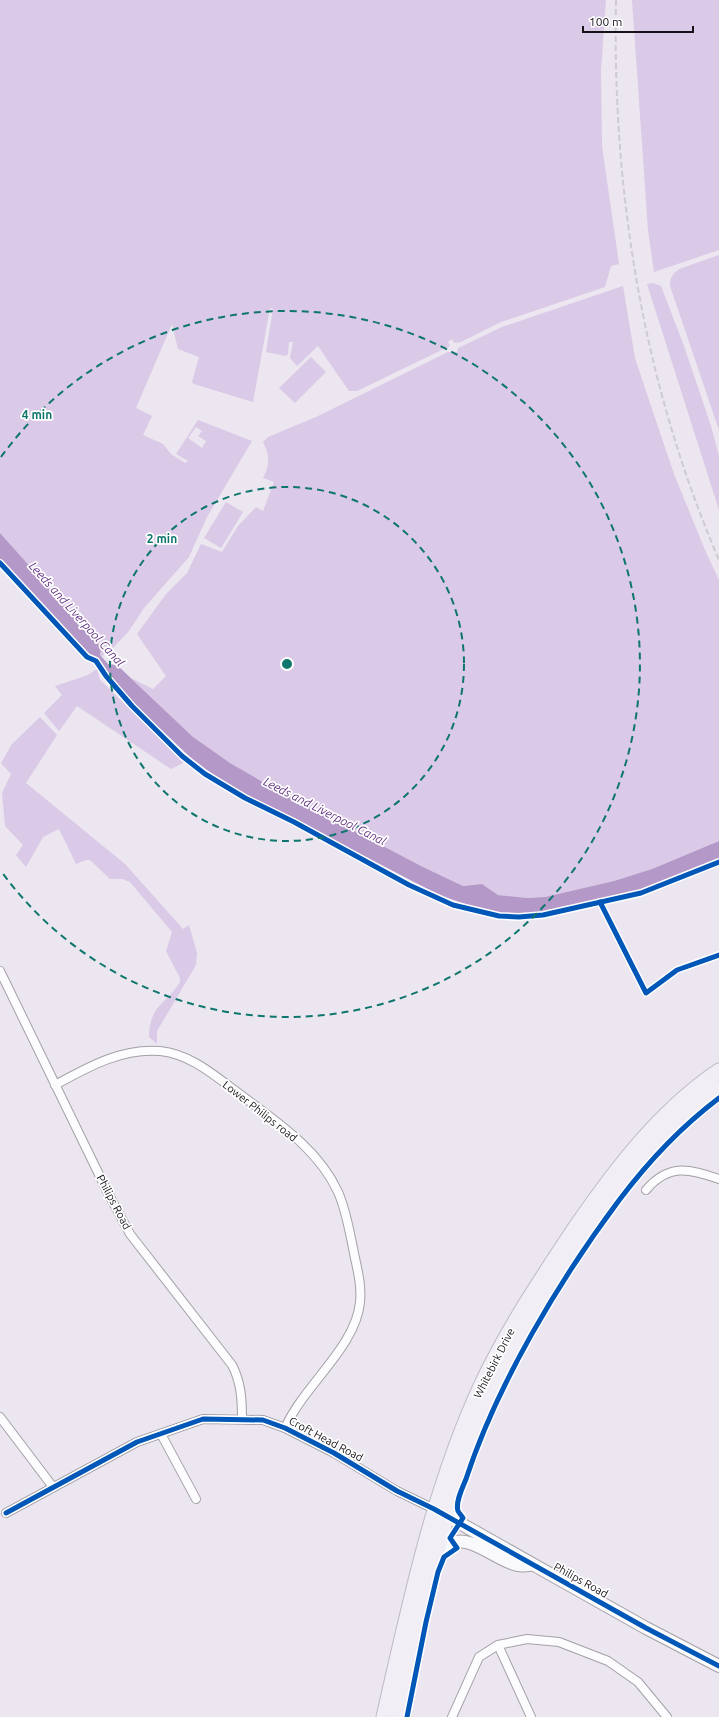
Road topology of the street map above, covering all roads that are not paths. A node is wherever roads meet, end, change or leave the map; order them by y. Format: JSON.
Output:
{"nodes":[{"id":1,"x":0,"y":971,"type":"edge"},
{"id":2,"x":719,"y":1072,"type":"edge"},
{"id":3,"x":55,"y":1085,"type":"junction"},
{"id":4,"x":719,"y":1088,"type":"edge"},
{"id":5,"x":719,"y":1178,"type":"edge"},
{"id":6,"x":646,"y":1190,"type":"dead end"},
{"id":7,"x":0,"y":1417,"type":"edge"},
{"id":8,"x":242,"y":1419,"type":"junction"},
{"id":9,"x":285,"y":1428,"type":"junction"},
{"id":10,"x":161,"y":1434,"type":"junction"},
{"id":11,"x":52,"y":1487,"type":"junction"},
{"id":12,"x":196,"y":1499,"type":"dead end"},
{"id":13,"x":440,"y":1512,"type":"junction"},
{"id":14,"x":6,"y":1514,"type":"dead end"},
{"id":15,"x":434,"y":1563,"type":"junction"},
{"id":16,"x":534,"y":1565,"type":"junction"},
{"id":17,"x":498,"y":1645,"type":"junction"},
{"id":18,"x":719,"y":1666,"type":"edge"},
{"id":19,"x":384,"y":1717,"type":"edge"},
{"id":20,"x":399,"y":1717,"type":"edge"},
{"id":21,"x":452,"y":1717,"type":"edge"},
{"id":22,"x":531,"y":1717,"type":"edge"},
{"id":23,"x":667,"y":1717,"type":"edge"}],
"edges":[{"from":1,"to":3,"type":"street","name":"Philips Road"},
{"from":2,"to":13,"type":"highway","name":"Whitebirk Drive"},
{"from":3,"to":8,"type":"street","name":"Philips Road"},
{"from":3,"to":9,"type":"street","name":"Lower Philips road"},
{"from":4,"to":13,"type":"highway","name":"Whitebirk Drive"},
{"from":5,"to":6,"type":"street"},
{"from":7,"to":11,"type":"street"},
{"from":8,"to":9,"type":"street","name":"Croft Head Road"},
{"from":8,"to":10,"type":"street","name":"Croft Head Road"},
{"from":9,"to":13,"type":"street","name":"Croft Head Road"},
{"from":10,"to":11,"type":"street","name":"Croft Head Road"},
{"from":10,"to":12,"type":"street"},
{"from":11,"to":14,"type":"street","name":"Croft Head Road"},
{"from":13,"to":15,"type":"highway","name":"Whitebirk Drive"},
{"from":13,"to":16,"type":"street","name":"Philips Road"},
{"from":13,"to":19,"type":"highway","name":"Whitebirk Drive"},
{"from":15,"to":16,"type":"street"},
{"from":15,"to":20,"type":"highway","name":"Whitebirk Drive"},
{"from":16,"to":18,"type":"street","name":"Philips Road"},
{"from":17,"to":21,"type":"street"},
{"from":17,"to":22,"type":"street"},
{"from":17,"to":23,"type":"street"}]}
